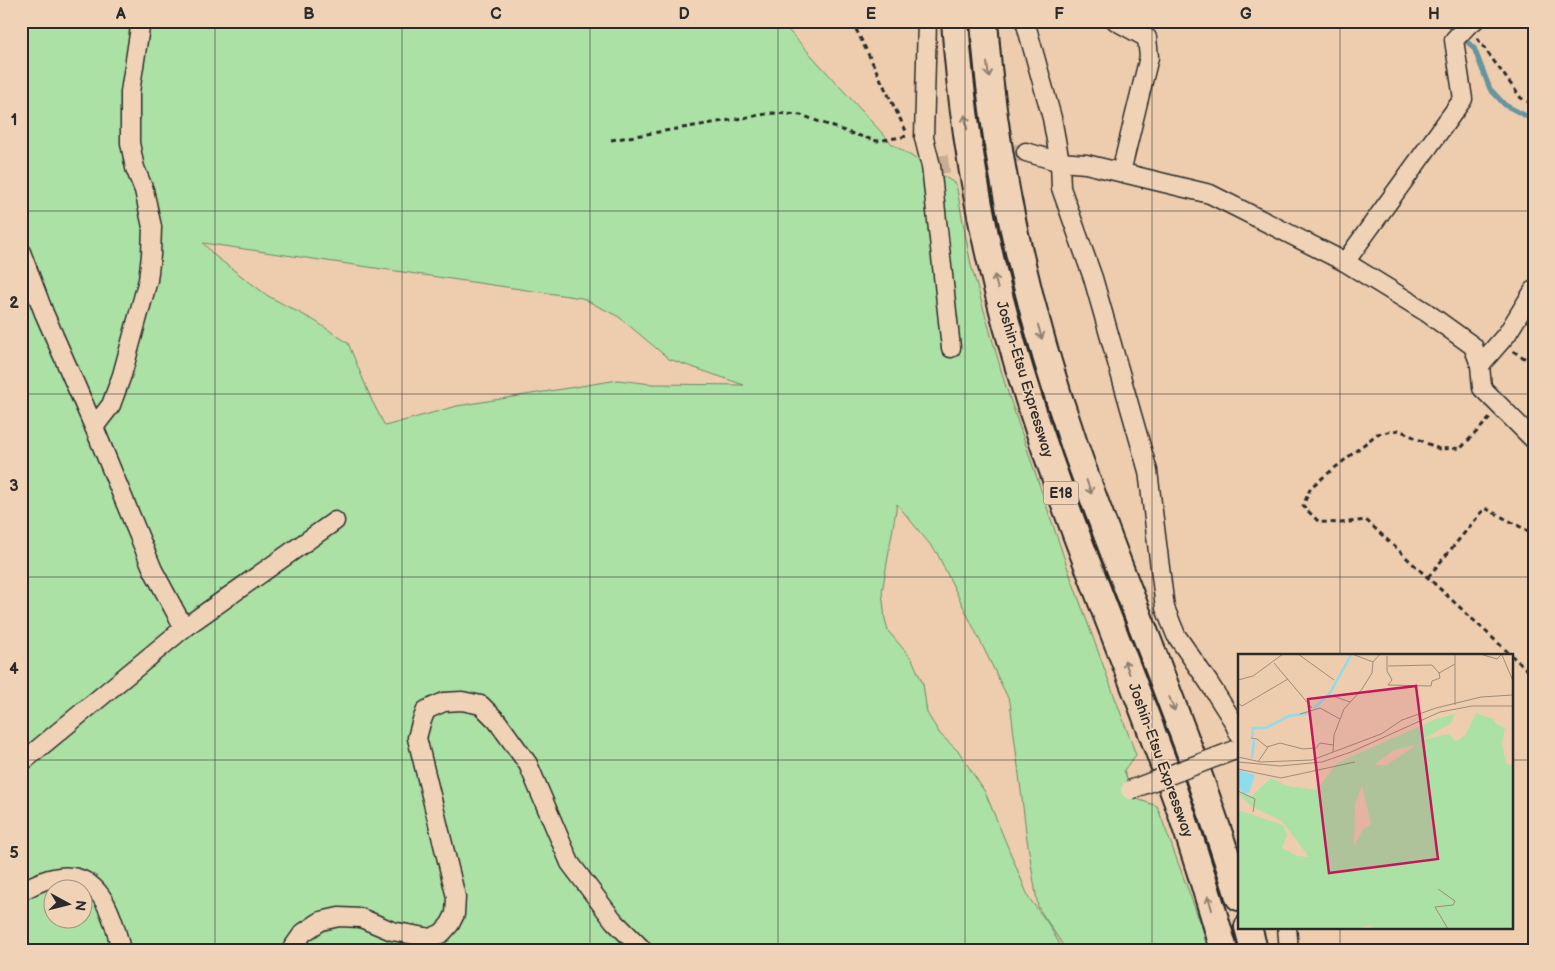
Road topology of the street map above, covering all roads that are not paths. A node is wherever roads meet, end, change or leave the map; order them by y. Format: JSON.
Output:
{"nodes":[{"id":1,"x":141,"y":21,"type":"edge"},
{"id":2,"x":926,"y":21,"type":"edge"},
{"id":3,"x":955,"y":21,"type":"edge"},
{"id":4,"x":984,"y":21,"type":"edge"},
{"id":5,"x":1025,"y":21,"type":"edge"},
{"id":6,"x":1116,"y":21,"type":"edge"},
{"id":7,"x":1469,"y":22,"type":"edge"},
{"id":8,"x":1026,"y":152,"type":"tunnel mouth"},
{"id":9,"x":1060,"y":162,"type":"junction"},
{"id":10,"x":1121,"y":172,"type":"junction"},
{"id":11,"x":21,"y":252,"type":"edge"},
{"id":12,"x":1345,"y":262,"type":"junction"},
{"id":13,"x":1534,"y":290,"type":"edge"},
{"id":14,"x":951,"y":348,"type":"dead end"},
{"id":15,"x":1480,"y":365,"type":"junction"},
{"id":16,"x":94,"y":427,"type":"junction"},
{"id":17,"x":1534,"y":440,"type":"edge"},
{"id":18,"x":335,"y":522,"type":"dead end"},
{"id":19,"x":184,"y":628,"type":"junction"},
{"id":20,"x":1238,"y":744,"type":"edge"},
{"id":21,"x":21,"y":763,"type":"edge"},
{"id":22,"x":1130,"y":790,"type":"dead end"},
{"id":23,"x":21,"y":892,"type":"edge"},
{"id":24,"x":1238,"y":894,"type":"edge"},
{"id":25,"x":1248,"y":928,"type":"edge"},
{"id":26,"x":1287,"y":928,"type":"edge"},
{"id":27,"x":121,"y":950,"type":"edge"},
{"id":28,"x":291,"y":950,"type":"edge"},
{"id":29,"x":644,"y":950,"type":"edge"},
{"id":30,"x":1224,"y":950,"type":"edge"},
{"id":31,"x":1254,"y":950,"type":"edge"},
{"id":32,"x":1290,"y":950,"type":"edge"}],
"edges":[{"from":1,"to":16,"type":"street"},
{"from":2,"to":14,"type":"street"},
{"from":30,"to":3,"type":"highway","name":"Joshin-Etsu Expressway","number":"E18","one_way":true},
{"from":4,"to":24,"type":"highway","name":"Joshin-Etsu Expressway","number":"E18","one_way":true},
{"from":5,"to":9,"type":"street"},
{"from":6,"to":10,"type":"street"},
{"from":7,"to":12,"type":"street"},
{"from":8,"to":9,"type":"street"},
{"from":9,"to":10,"type":"street"},
{"from":9,"to":20,"type":"street"},
{"from":10,"to":12,"type":"street"},
{"from":11,"to":16,"type":"street"},
{"from":12,"to":15,"type":"street"},
{"from":13,"to":15,"type":"street"},
{"from":15,"to":17,"type":"street"},
{"from":16,"to":19,"type":"street"},
{"from":18,"to":19,"type":"street"},
{"from":19,"to":21,"type":"street"},
{"from":20,"to":22,"type":"street","bridge":true},
{"from":23,"to":27,"type":"street"},
{"from":25,"to":31,"type":"highway"},
{"from":26,"to":32,"type":"street"},
{"from":28,"to":29,"type":"street"}]}
